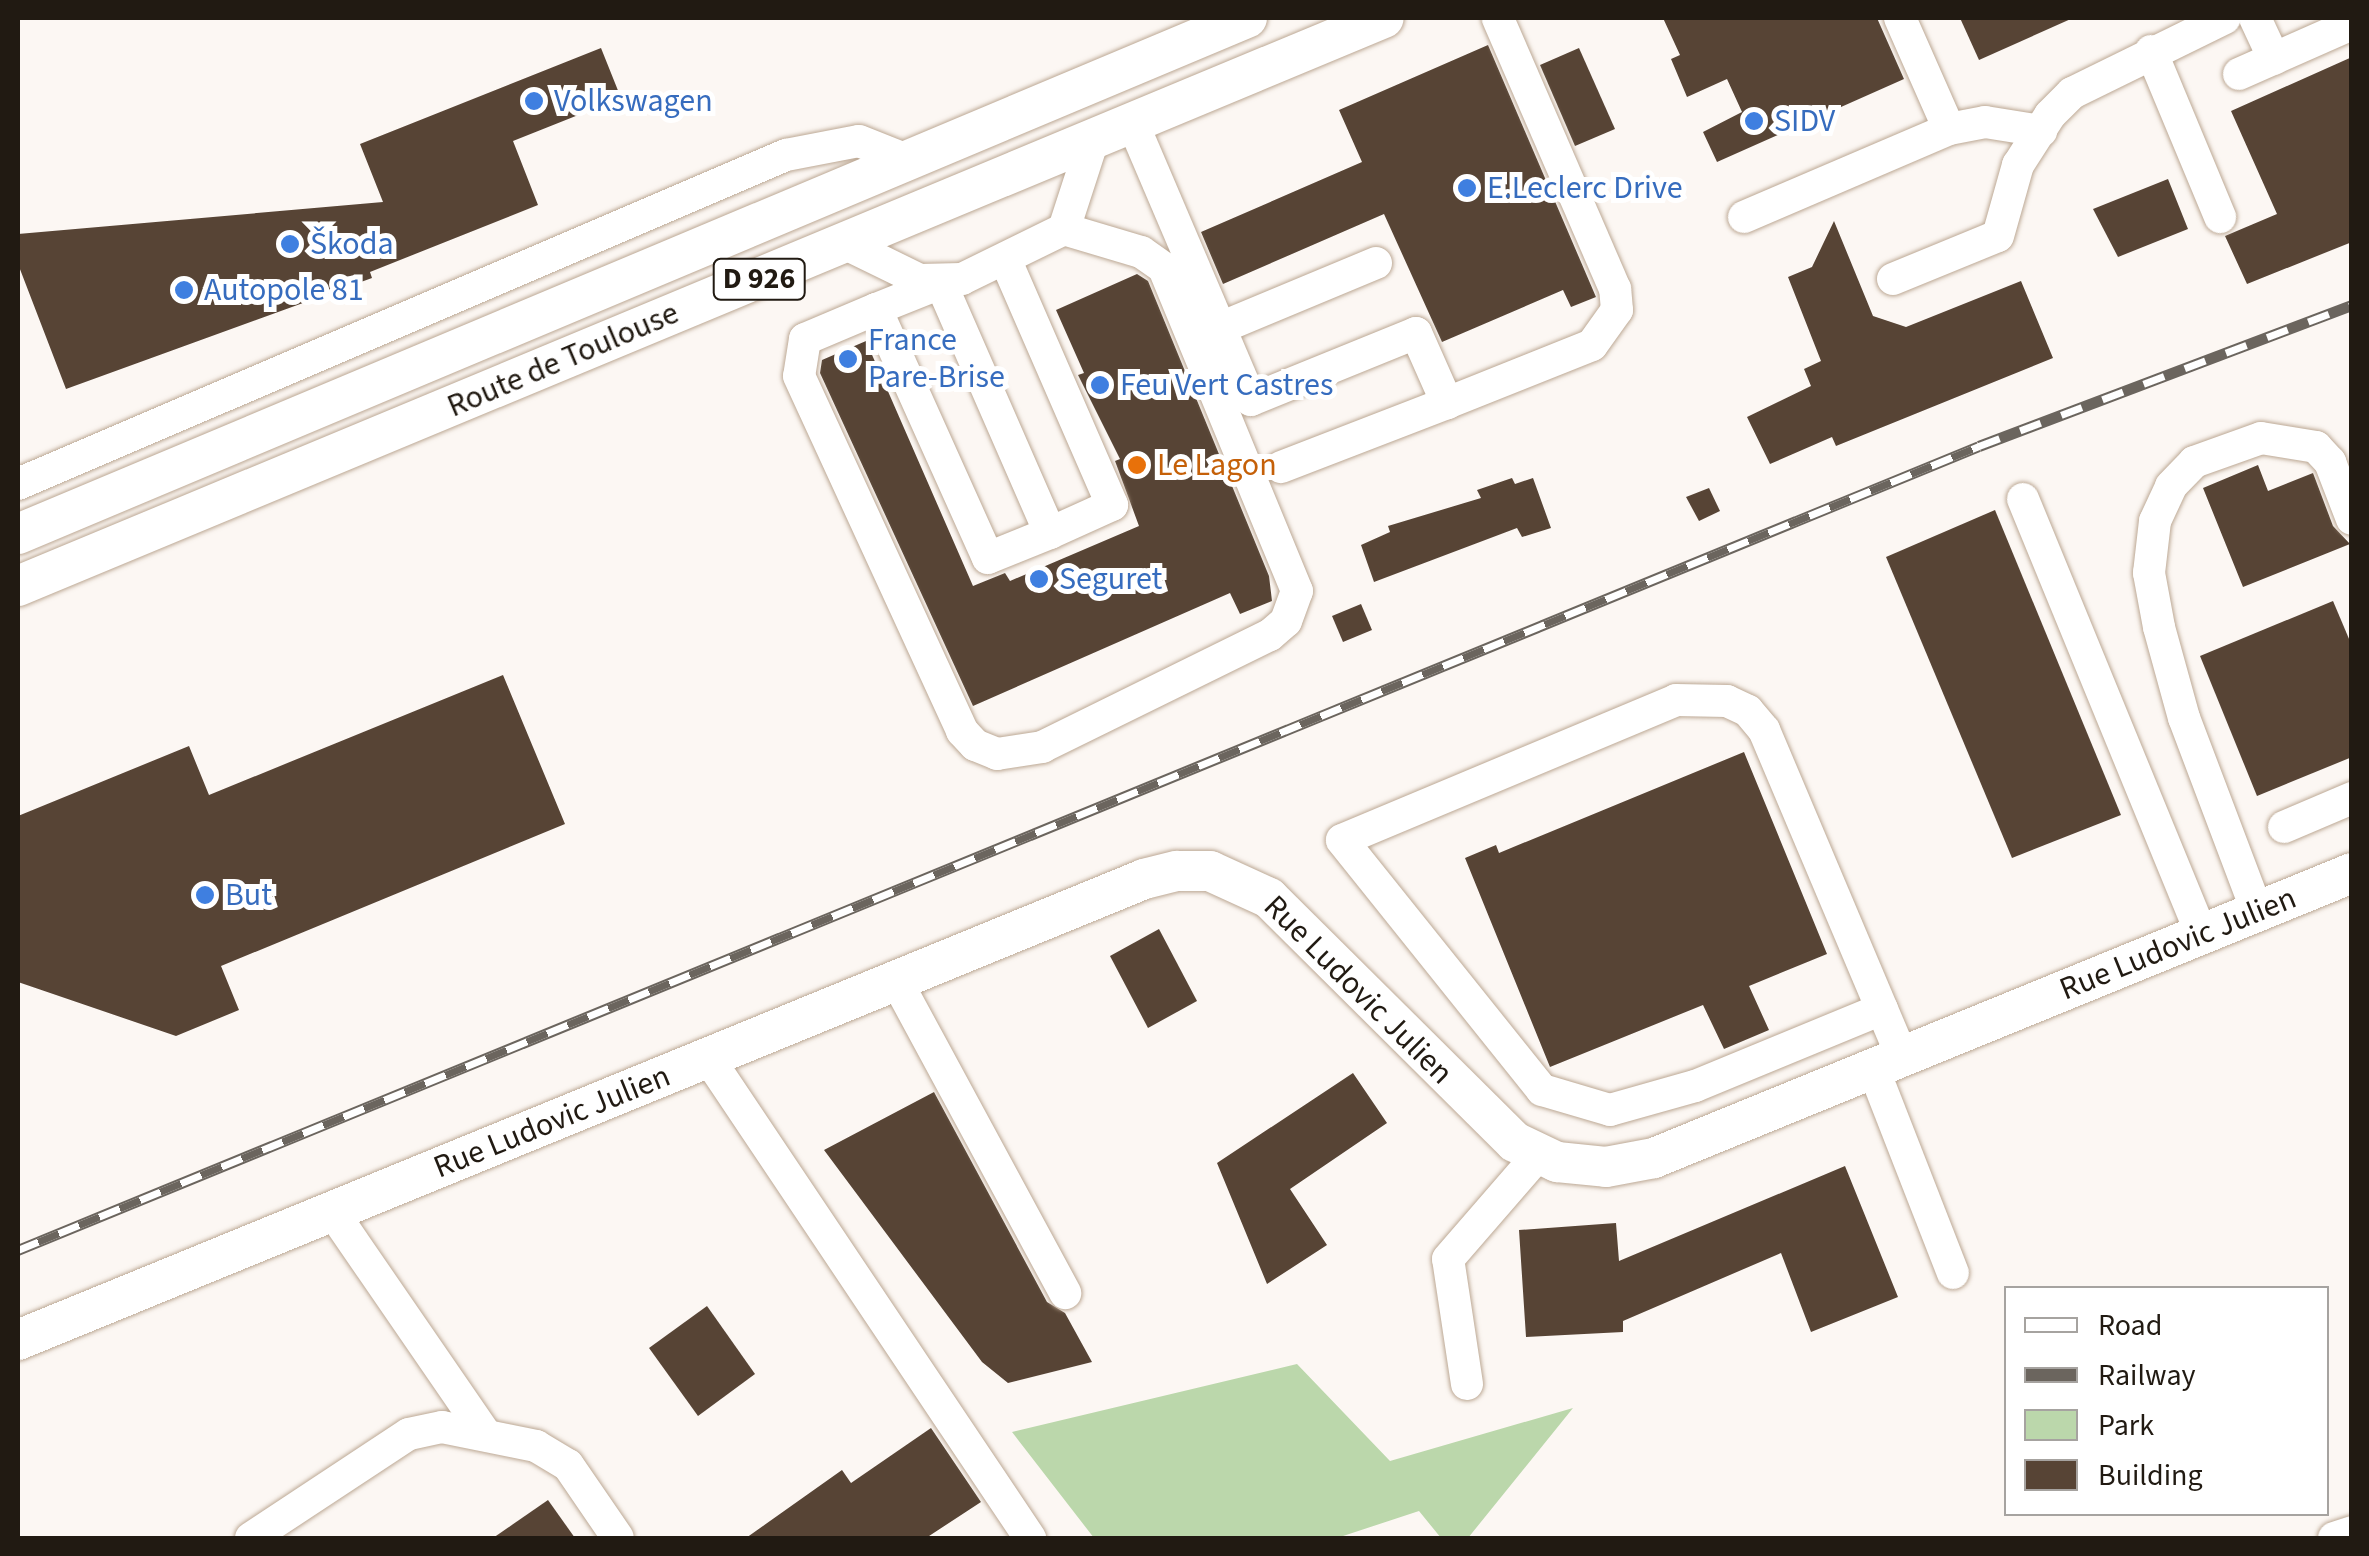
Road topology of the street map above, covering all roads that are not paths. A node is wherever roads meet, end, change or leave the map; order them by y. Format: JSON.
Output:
{"nodes":[{"id":1,"x":1247,"y":18,"type":"edge"},
{"id":2,"x":1384,"y":18,"type":"edge"},
{"id":3,"x":1498,"y":18,"type":"edge"},
{"id":4,"x":1900,"y":18,"type":"edge"},
{"id":5,"x":2225,"y":18,"type":"edge"},
{"id":6,"x":2255,"y":18,"type":"edge"},
{"id":7,"x":2352,"y":24,"type":"edge"},
{"id":8,"x":2186,"y":26,"type":"edge"},
{"id":9,"x":2151,"y":51,"type":"junction"},
{"id":10,"x":2274,"y":59,"type":"junction"},
{"id":11,"x":2239,"y":74,"type":"dead end"},
{"id":12,"x":1133,"y":124,"type":"junction"},
{"id":13,"x":1949,"y":129,"type":"junction"},
{"id":14,"x":2041,"y":130,"type":"junction"},
{"id":15,"x":1093,"y":140,"type":"junction"},
{"id":16,"x":902,"y":158,"type":"junction"},
{"id":17,"x":1744,"y":216,"type":"dead end"},
{"id":18,"x":2220,"y":217,"type":"dead end"},
{"id":19,"x":1064,"y":229,"type":"junction"},
{"id":20,"x":844,"y":244,"type":"junction"},
{"id":21,"x":1006,"y":261,"type":"junction"},
{"id":22,"x":1376,"y":263,"type":"dead end"},
{"id":23,"x":1893,"y":278,"type":"dead end"},
{"id":24,"x":941,"y":282,"type":"junction"},
{"id":25,"x":876,"y":309,"type":"junction"},
{"id":26,"x":1220,"y":328,"type":"junction"},
{"id":27,"x":1446,"y":403,"type":"junction"},
{"id":28,"x":1281,"y":467,"type":"dead end"},
{"id":29,"x":18,"y":484,"type":"edge"},
{"id":30,"x":2023,"y":499,"type":"dead end"},
{"id":31,"x":2352,"y":519,"type":"edge"},
{"id":32,"x":1050,"y":533,"type":"junction"},
{"id":33,"x":18,"y":534,"type":"edge"},
{"id":34,"x":18,"y":586,"type":"edge"},
{"id":35,"x":2352,"y":798,"type":"edge"},
{"id":36,"x":2284,"y":828,"type":"dead end"},
{"id":37,"x":2352,"y":873,"type":"edge"},
{"id":38,"x":2257,"y":912,"type":"junction"},
{"id":39,"x":2202,"y":934,"type":"junction"},
{"id":40,"x":896,"y":980,"type":"junction"},
{"id":41,"x":1882,"y":1009,"type":"junction"},
{"id":42,"x":709,"y":1058,"type":"junction"},
{"id":43,"x":1888,"y":1062,"type":"junction"},
{"id":44,"x":1538,"y":1155,"type":"junction"},
{"id":45,"x":332,"y":1210,"type":"junction"},
{"id":46,"x":1953,"y":1273,"type":"dead end"},
{"id":47,"x":1065,"y":1293,"type":"dead end"},
{"id":48,"x":18,"y":1340,"type":"edge"},
{"id":49,"x":1467,"y":1384,"type":"dead end"},
{"id":50,"x":484,"y":1432,"type":"junction"},
{"id":51,"x":2352,"y":1532,"type":"edge"},
{"id":52,"x":251,"y":1538,"type":"edge"},
{"id":53,"x":618,"y":1538,"type":"edge"},
{"id":54,"x":1030,"y":1538,"type":"edge"},
{"id":55,"x":2334,"y":1538,"type":"edge"}],
"edges":[{"from":1,"to":16,"type":"main road","name":"Route de Toulouse","number":"D 926"},
{"from":2,"to":12,"type":"main road","name":"Route de Toulouse","number":"D 926"},
{"from":3,"to":27,"type":"street"},
{"from":4,"to":13,"type":"street"},
{"from":5,"to":8,"type":"street"},
{"from":6,"to":10,"type":"street"},
{"from":7,"to":10,"type":"street"},
{"from":8,"to":9,"type":"street"},
{"from":9,"to":14,"type":"street"},
{"from":9,"to":18,"type":"street"},
{"from":10,"to":11,"type":"street"},
{"from":12,"to":15,"type":"main road","name":"Route de Toulouse","number":"D 926"},
{"from":12,"to":26,"type":"street"},
{"from":13,"to":14,"type":"street"},
{"from":13,"to":17,"type":"street"},
{"from":14,"to":23,"type":"street"},
{"from":15,"to":19,"type":"street"},
{"from":15,"to":20,"type":"main road","name":"Route de Toulouse","number":"D 926"},
{"from":16,"to":29,"type":"street"},
{"from":16,"to":33,"type":"main road","name":"Route de Toulouse","number":"D 926"},
{"from":19,"to":21,"type":"street"},
{"from":19,"to":25,"type":"street"},
{"from":20,"to":24,"type":"street"},
{"from":20,"to":34,"type":"main road","name":"Route de Toulouse","number":"D 926"},
{"from":21,"to":24,"type":"street"},
{"from":21,"to":32,"type":"street"},
{"from":22,"to":26,"type":"street"},
{"from":24,"to":25,"type":"street"},
{"from":24,"to":32,"type":"street"},
{"from":25,"to":32,"type":"street"},
{"from":26,"to":27,"type":"street"},
{"from":27,"to":28,"type":"street"},
{"from":30,"to":39,"type":"street"},
{"from":31,"to":38,"type":"street"},
{"from":35,"to":36,"type":"street"},
{"from":37,"to":38,"type":"main road","name":"Rue Ludovic Julien"},
{"from":38,"to":39,"type":"main road","name":"Rue Ludovic Julien"},
{"from":39,"to":43,"type":"main road","name":"Rue Ludovic Julien"},
{"from":40,"to":42,"type":"main road","name":"Rue Ludovic Julien"},
{"from":40,"to":44,"type":"main road","name":"Rue Ludovic Julien"},
{"from":40,"to":47,"type":"street"},
{"from":41,"to":41,"type":"street"},
{"from":41,"to":43,"type":"street"},
{"from":42,"to":45,"type":"main road","name":"Rue Ludovic Julien"},
{"from":42,"to":54,"type":"street"},
{"from":43,"to":44,"type":"main road","name":"Rue Ludovic Julien"},
{"from":43,"to":46,"type":"street"},
{"from":44,"to":49,"type":"street"},
{"from":45,"to":48,"type":"main road","name":"Rue Ludovic Julien"},
{"from":45,"to":50,"type":"street"},
{"from":50,"to":52,"type":"street"},
{"from":50,"to":53,"type":"street"},
{"from":51,"to":55,"type":"street"}]}
